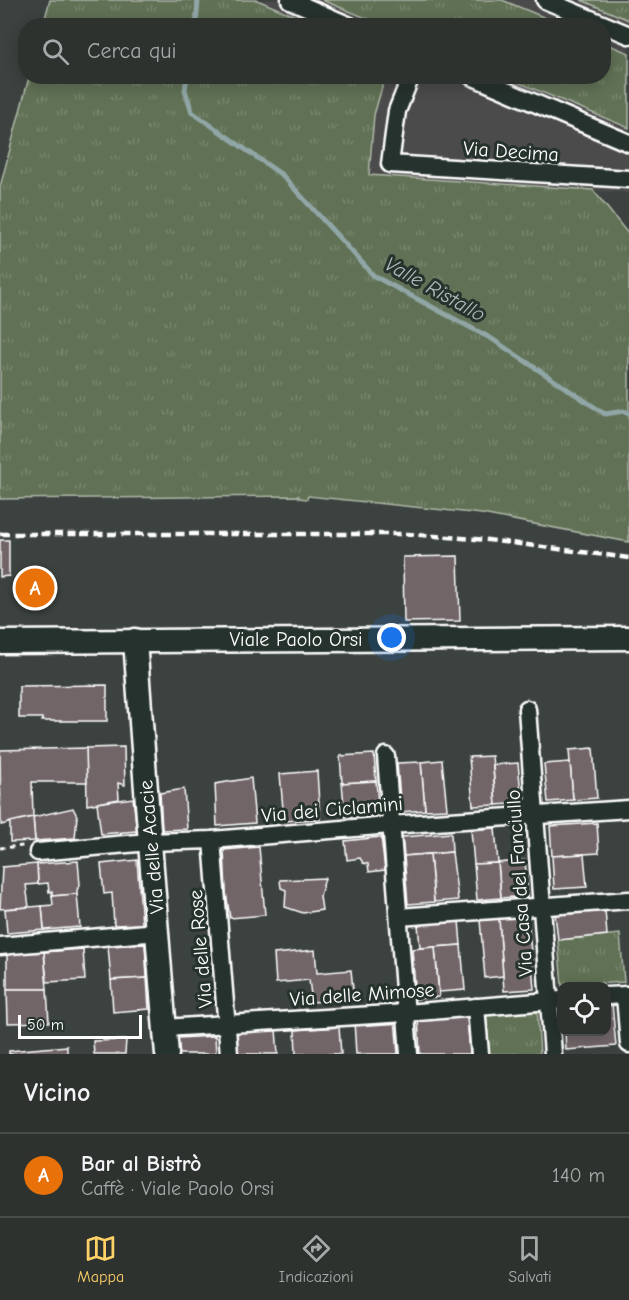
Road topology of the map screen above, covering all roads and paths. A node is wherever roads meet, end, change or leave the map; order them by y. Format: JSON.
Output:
{"nodes":[{"id":1,"x":290,"y":0,"type":"edge"},
{"id":2,"x":545,"y":0,"type":"edge"},
{"id":3,"x":332,"y":18,"type":"edge"},
{"id":4,"x":588,"y":18,"type":"edge"},
{"id":5,"x":611,"y":28,"type":"edge"},
{"id":6,"x":629,"y":35,"type":"edge"},
{"id":7,"x":408,"y":84,"type":"edge"},
{"id":8,"x":490,"y":84,"type":"edge"},
{"id":9,"x":629,"y":143,"type":"edge"},
{"id":10,"x":629,"y":179,"type":"edge"},
{"id":11,"x":629,"y":638,"type":"edge"},
{"id":12,"x":135,"y":640,"type":"junction"},
{"id":13,"x":0,"y":642,"type":"edge"},
{"id":14,"x":527,"y":709,"type":"dead end"},
{"id":15,"x":386,"y":756,"type":"dead end"},
{"id":16,"x":629,"y":809,"type":"edge"},
{"id":17,"x":535,"y":817,"type":"junction"},
{"id":18,"x":390,"y":825,"type":"junction"},
{"id":19,"x":212,"y":840,"type":"junction"},
{"id":20,"x":149,"y":842,"type":"junction"},
{"id":21,"x":38,"y":852,"type":"dead end"},
{"id":22,"x":629,"y":900,"type":"edge"},
{"id":23,"x":542,"y":907,"type":"junction"},
{"id":24,"x":399,"y":917,"type":"junction"},
{"id":25,"x":158,"y":932,"type":"junction"},
{"id":26,"x":0,"y":946,"type":"edge"},
{"id":27,"x":627,"y":995,"type":"edge"},
{"id":28,"x":611,"y":996,"type":"edge"},
{"id":29,"x":555,"y":1001,"type":"edge"},
{"id":30,"x":476,"y":1007,"type":"junction"},
{"id":31,"x":406,"y":1013,"type":"junction"},
{"id":32,"x":227,"y":1024,"type":"junction"},
{"id":33,"x":164,"y":1028,"type":"junction"},
{"id":34,"x":629,"y":1044,"type":"edge"},
{"id":35,"x":166,"y":1054,"type":"edge"},
{"id":36,"x":229,"y":1054,"type":"edge"},
{"id":37,"x":409,"y":1054,"type":"edge"},
{"id":38,"x":480,"y":1054,"type":"edge"},
{"id":39,"x":553,"y":1054,"type":"edge"}],
"edges":[{"from":1,"to":3,"type":"street"},
{"from":2,"to":4,"type":"street"},
{"from":5,"to":6,"type":"street"},
{"from":7,"to":10,"type":"street","name":"Via Decima"},
{"from":8,"to":9,"type":"street"},
{"from":11,"to":12,"type":"main road","name":"Viale Paolo Orsi"},
{"from":12,"to":13,"type":"main road","name":"Viale Paolo Orsi"},
{"from":12,"to":20,"type":"main road","name":"Via delle Acacie"},
{"from":14,"to":17,"type":"street","name":"Via Casa del Fanciullo"},
{"from":15,"to":18,"type":"street"},
{"from":16,"to":17,"type":"street","name":"Via dei Ciclamini"},
{"from":17,"to":18,"type":"street","name":"Via dei Ciclamini"},
{"from":17,"to":23,"type":"street","name":"Via Casa del Fanciullo"},
{"from":18,"to":19,"type":"street","name":"Via dei Ciclamini"},
{"from":18,"to":24,"type":"street"},
{"from":19,"to":20,"type":"street","name":"Via dei Ciclamini"},
{"from":19,"to":32,"type":"street","name":"Via delle Rose"},
{"from":20,"to":21,"type":"street","name":"Via dei Ciclamini"},
{"from":20,"to":25,"type":"main road","name":"Via delle Acacie"},
{"from":22,"to":23,"type":"street"},
{"from":23,"to":24,"type":"street"},
{"from":23,"to":29,"type":"street","name":"Via Casa del Fanciullo"},
{"from":24,"to":31,"type":"street"},
{"from":25,"to":26,"type":"street"},
{"from":25,"to":33,"type":"main road","name":"Via delle Acacie"},
{"from":27,"to":28,"type":"street"},
{"from":27,"to":34,"type":"street"},
{"from":29,"to":30,"type":"street","name":"Via delle Mimose"},
{"from":29,"to":39,"type":"street","name":"Via Casa del Fanciullo"},
{"from":30,"to":31,"type":"street","name":"Via delle Mimose"},
{"from":30,"to":38,"type":"street"},
{"from":31,"to":32,"type":"street","name":"Via delle Mimose"},
{"from":31,"to":37,"type":"street"},
{"from":32,"to":33,"type":"street","name":"Via delle Mimose"},
{"from":32,"to":36,"type":"street","name":"Via delle Rose"},
{"from":33,"to":35,"type":"main road","name":"Via delle Acacie"}]}
